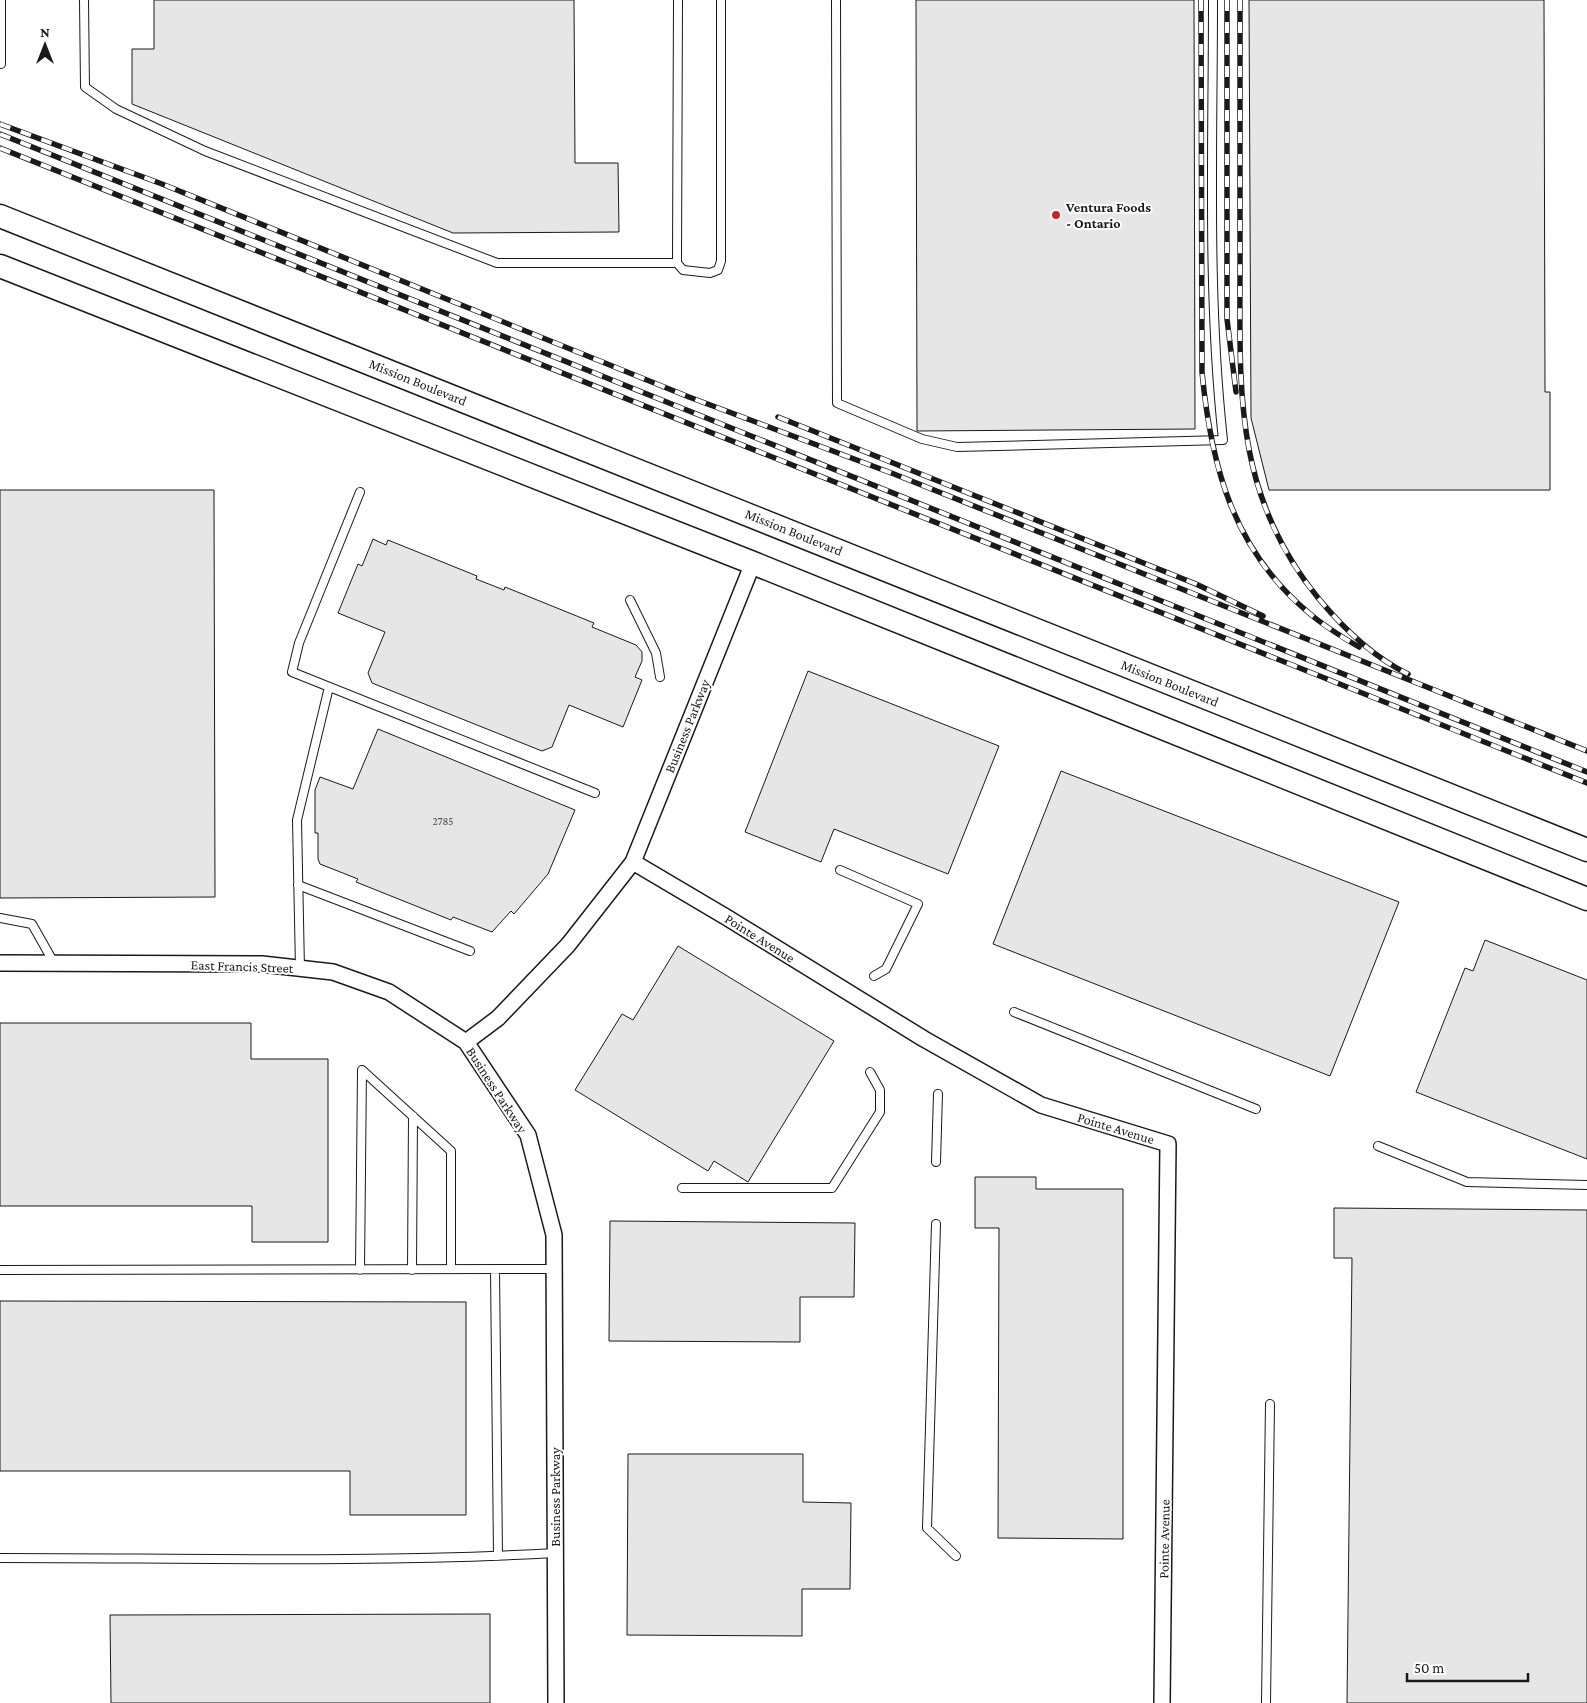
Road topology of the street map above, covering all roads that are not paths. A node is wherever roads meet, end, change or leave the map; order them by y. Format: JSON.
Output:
{"nodes":[{"id":1,"x":1,"y":0,"type":"edge"},
{"id":2,"x":84,"y":0,"type":"edge"},
{"id":3,"x":678,"y":0,"type":"edge"},
{"id":4,"x":721,"y":0,"type":"edge"},
{"id":5,"x":836,"y":0,"type":"edge"},
{"id":6,"x":1213,"y":0,"type":"edge"},
{"id":7,"x":2,"y":64,"type":"dead end"},
{"id":8,"x":0,"y":216,"type":"edge"},
{"id":9,"x":677,"y":263,"type":"junction"},
{"id":10,"x":0,"y":266,"type":"edge"},
{"id":11,"x":360,"y":492,"type":"dead end"},
{"id":12,"x":753,"y":563,"type":"junction"},
{"id":13,"x":630,"y":600,"type":"dead end"},
{"id":14,"x":660,"y":677,"type":"dead end"},
{"id":15,"x":329,"y":686,"type":"junction"},
{"id":16,"x":595,"y":793,"type":"dead end"},
{"id":17,"x":1587,"y":850,"type":"edge"},
{"id":18,"x":633,"y":862,"type":"junction"},
{"id":19,"x":840,"y":870,"type":"dead end"},
{"id":20,"x":298,"y":885,"type":"junction"},
{"id":21,"x":1587,"y":899,"type":"edge"},
{"id":22,"x":0,"y":918,"type":"edge"},
{"id":23,"x":470,"y":951,"type":"dead end"},
{"id":24,"x":0,"y":963,"type":"edge"},
{"id":25,"x":54,"y":963,"type":"junction"},
{"id":26,"x":300,"y":969,"type":"junction"},
{"id":27,"x":874,"y":976,"type":"dead end"},
{"id":28,"x":1014,"y":1012,"type":"dead end"},
{"id":29,"x":466,"y":1042,"type":"junction"},
{"id":30,"x":870,"y":1072,"type":"dead end"},
{"id":31,"x":938,"y":1094,"type":"dead end"},
{"id":32,"x":1256,"y":1109,"type":"dead end"},
{"id":33,"x":413,"y":1116,"type":"junction"},
{"id":34,"x":1378,"y":1146,"type":"dead end"},
{"id":35,"x":936,"y":1162,"type":"dead end"},
{"id":36,"x":1587,"y":1184,"type":"edge"},
{"id":37,"x":682,"y":1188,"type":"dead end"},
{"id":38,"x":936,"y":1224,"type":"dead end"},
{"id":39,"x":451,"y":1269,"type":"junction"},
{"id":40,"x":495,"y":1269,"type":"junction"},
{"id":41,"x":554,"y":1269,"type":"junction"},
{"id":42,"x":0,"y":1270,"type":"edge"},
{"id":43,"x":360,"y":1270,"type":"junction"},
{"id":44,"x":412,"y":1270,"type":"junction"},
{"id":45,"x":1270,"y":1404,"type":"dead end"},
{"id":46,"x":555,"y":1553,"type":"junction"},
{"id":47,"x":498,"y":1556,"type":"junction"},
{"id":48,"x":956,"y":1556,"type":"dead end"},
{"id":49,"x":0,"y":1558,"type":"edge"},
{"id":50,"x":556,"y":1703,"type":"edge"},
{"id":51,"x":1162,"y":1703,"type":"edge"},
{"id":52,"x":1266,"y":1703,"type":"edge"}],
"edges":[{"from":1,"to":7,"type":"lane"},
{"from":2,"to":9,"type":"lane"},
{"from":3,"to":9,"type":"lane"},
{"from":4,"to":9,"type":"lane"},
{"from":5,"to":6,"type":"lane"},
{"from":8,"to":17,"type":"main road","name":"Mission Boulevard"},
{"from":10,"to":12,"type":"main road"},
{"from":11,"to":15,"type":"lane"},
{"from":12,"to":18,"type":"street","name":"Business Parkway"},
{"from":12,"to":21,"type":"main road"},
{"from":13,"to":14,"type":"lane"},
{"from":15,"to":16,"type":"lane"},
{"from":15,"to":20,"type":"lane"},
{"from":18,"to":29,"type":"street","name":"Business Parkway"},
{"from":18,"to":51,"type":"street","name":"Pointe Avenue"},
{"from":19,"to":27,"type":"lane"},
{"from":20,"to":23,"type":"lane"},
{"from":20,"to":26,"type":"lane"},
{"from":22,"to":25,"type":"lane"},
{"from":24,"to":25,"type":"street","name":"East Francis Street"},
{"from":25,"to":26,"type":"street","name":"East Francis Street"},
{"from":26,"to":29,"type":"street","name":"East Francis Street"},
{"from":28,"to":32,"type":"lane"},
{"from":29,"to":41,"type":"street","name":"Business Parkway"},
{"from":30,"to":37,"type":"lane"},
{"from":31,"to":35,"type":"lane"},
{"from":33,"to":39,"type":"lane"},
{"from":33,"to":43,"type":"lane"},
{"from":33,"to":44,"type":"lane"},
{"from":34,"to":36,"type":"lane"},
{"from":38,"to":48,"type":"lane"},
{"from":39,"to":40,"type":"lane"},
{"from":39,"to":44,"type":"lane"},
{"from":40,"to":41,"type":"lane"},
{"from":40,"to":47,"type":"lane"},
{"from":41,"to":46,"type":"street","name":"Business Parkway"},
{"from":42,"to":43,"type":"lane"},
{"from":43,"to":44,"type":"lane"},
{"from":45,"to":52,"type":"lane"},
{"from":46,"to":47,"type":"lane"},
{"from":46,"to":50,"type":"street","name":"Business Parkway"},
{"from":47,"to":49,"type":"lane"}]}
